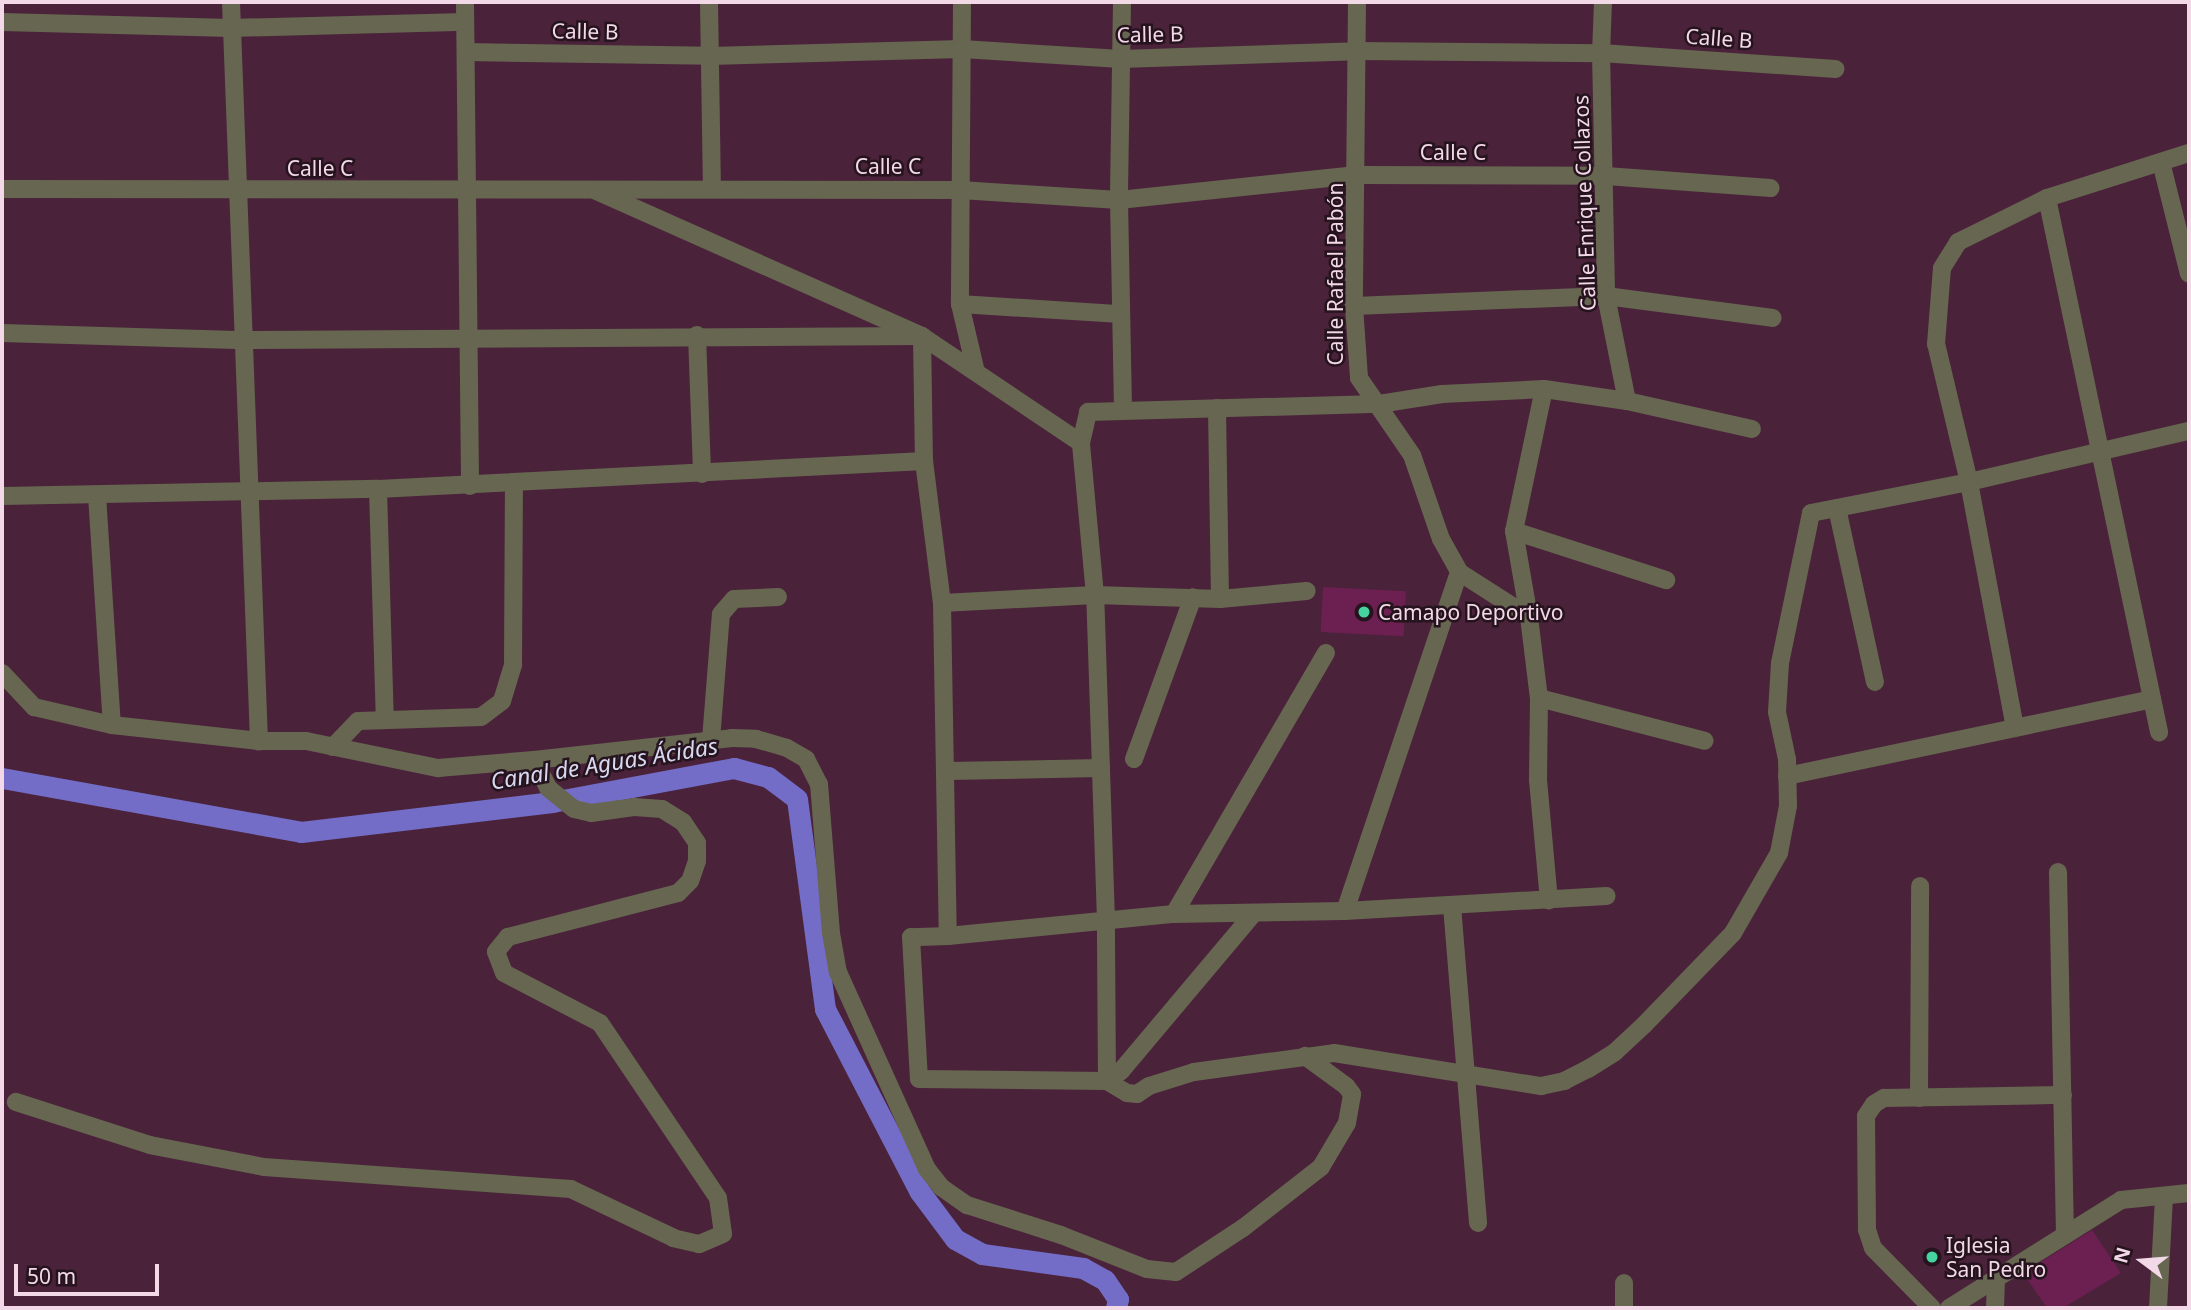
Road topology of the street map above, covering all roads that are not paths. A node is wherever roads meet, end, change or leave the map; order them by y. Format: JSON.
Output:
{"nodes":[{"id":1,"x":231,"y":2,"type":"edge"},
{"id":2,"x":465,"y":2,"type":"edge"},
{"id":3,"x":709,"y":2,"type":"edge"},
{"id":4,"x":962,"y":2,"type":"edge"},
{"id":5,"x":1122,"y":2,"type":"edge"},
{"id":6,"x":1357,"y":2,"type":"edge"},
{"id":7,"x":1603,"y":2,"type":"edge"},
{"id":8,"x":2,"y":22,"type":"edge"},
{"id":9,"x":465,"y":22,"type":"junction"},
{"id":10,"x":231,"y":28,"type":"junction"},
{"id":11,"x":962,"y":49,"type":"junction"},
{"id":12,"x":1357,"y":51,"type":"junction"},
{"id":13,"x":466,"y":52,"type":"junction"},
{"id":14,"x":1601,"y":53,"type":"junction"},
{"id":15,"x":710,"y":55,"type":"junction"},
{"id":16,"x":1121,"y":59,"type":"junction"},
{"id":17,"x":1835,"y":69,"type":"dead end"},
{"id":18,"x":2189,"y":153,"type":"edge"},
{"id":19,"x":2161,"y":162,"type":"junction"},
{"id":20,"x":1357,"y":174,"type":"junction"},
{"id":21,"x":1606,"y":176,"type":"junction"},
{"id":22,"x":712,"y":188,"type":"junction"},
{"id":23,"x":1771,"y":188,"type":"dead end"},
{"id":24,"x":2,"y":189,"type":"edge"},
{"id":25,"x":468,"y":190,"type":"junction"},
{"id":26,"x":960,"y":190,"type":"junction"},
{"id":27,"x":239,"y":191,"type":"junction"},
{"id":28,"x":596,"y":191,"type":"junction"},
{"id":29,"x":2047,"y":198,"type":"junction"},
{"id":30,"x":1119,"y":200,"type":"junction"},
{"id":31,"x":2189,"y":274,"type":"edge"},
{"id":32,"x":1606,"y":296,"type":"junction"},
{"id":33,"x":960,"y":304,"type":"junction"},
{"id":34,"x":1354,"y":306,"type":"junction"},
{"id":35,"x":1121,"y":314,"type":"junction"},
{"id":36,"x":1773,"y":318,"type":"dead end"},
{"id":37,"x":2,"y":333,"type":"edge"},
{"id":38,"x":696,"y":335,"type":"junction"},
{"id":39,"x":922,"y":336,"type":"junction"},
{"id":40,"x":469,"y":339,"type":"junction"},
{"id":41,"x":245,"y":340,"type":"junction"},
{"id":42,"x":975,"y":368,"type":"junction"},
{"id":43,"x":1544,"y":389,"type":"junction"},
{"id":44,"x":1627,"y":401,"type":"junction"},
{"id":45,"x":1379,"y":404,"type":"junction"},
{"id":46,"x":1217,"y":408,"type":"junction"},
{"id":47,"x":1123,"y":410,"type":"junction"},
{"id":48,"x":1752,"y":429,"type":"dead end"},
{"id":49,"x":2189,"y":431,"type":"edge"},
{"id":50,"x":1081,"y":443,"type":"junction"},
{"id":51,"x":2098,"y":453,"type":"junction"},
{"id":52,"x":924,"y":461,"type":"junction"},
{"id":53,"x":702,"y":474,"type":"junction"},
{"id":54,"x":1969,"y":482,"type":"junction"},
{"id":55,"x":514,"y":484,"type":"junction"},
{"id":56,"x":470,"y":486,"type":"junction"},
{"id":57,"x":377,"y":489,"type":"junction"},
{"id":58,"x":248,"y":490,"type":"junction"},
{"id":59,"x":97,"y":495,"type":"junction"},
{"id":60,"x":2,"y":496,"type":"edge"},
{"id":61,"x":1837,"y":508,"type":"junction"},
{"id":62,"x":1514,"y":531,"type":"junction"},
{"id":63,"x":1459,"y":572,"type":"junction"},
{"id":64,"x":1666,"y":580,"type":"dead end"},
{"id":65,"x":1307,"y":591,"type":"dead end"},
{"id":66,"x":1095,"y":595,"type":"junction"},
{"id":67,"x":778,"y":597,"type":"dead end"},
{"id":68,"x":1193,"y":597,"type":"junction"},
{"id":69,"x":1220,"y":598,"type":"junction"},
{"id":70,"x":942,"y":603,"type":"junction"},
{"id":71,"x":1530,"y":617,"type":"junction"},
{"id":72,"x":1326,"y":653,"type":"dead end"},
{"id":73,"x":2,"y":673,"type":"edge"},
{"id":74,"x":1875,"y":682,"type":"dead end"},
{"id":75,"x":1539,"y":698,"type":"junction"},
{"id":76,"x":2152,"y":699,"type":"junction"},
{"id":77,"x":385,"y":720,"type":"junction"},
{"id":78,"x":112,"y":725,"type":"junction"},
{"id":79,"x":2015,"y":728,"type":"junction"},
{"id":80,"x":2159,"y":732,"type":"dead end"},
{"id":81,"x":711,"y":740,"type":"junction"},
{"id":82,"x":259,"y":741,"type":"junction"},
{"id":83,"x":1705,"y":741,"type":"dead end"},
{"id":84,"x":333,"y":747,"type":"junction"},
{"id":85,"x":1134,"y":759,"type":"dead end"},
{"id":86,"x":534,"y":760,"type":"junction"},
{"id":87,"x":1101,"y":768,"type":"junction"},
{"id":88,"x":947,"y":771,"type":"junction"},
{"id":89,"x":1787,"y":776,"type":"junction"},
{"id":90,"x":2059,"y":872,"type":"dead end"},
{"id":91,"x":1920,"y":886,"type":"dead end"},
{"id":92,"x":1607,"y":896,"type":"dead end"},
{"id":93,"x":1549,"y":900,"type":"junction"},
{"id":94,"x":1452,"y":905,"type":"junction"},
{"id":95,"x":1345,"y":911,"type":"junction"},
{"id":96,"x":1254,"y":913,"type":"junction"},
{"id":97,"x":1174,"y":914,"type":"junction"},
{"id":98,"x":1106,"y":921,"type":"junction"},
{"id":99,"x":948,"y":936,"type":"junction"},
{"id":100,"x":1305,"y":1056,"type":"junction"},
{"id":101,"x":1465,"y":1073,"type":"junction"},
{"id":102,"x":1107,"y":1081,"type":"junction"},
{"id":103,"x":2063,"y":1095,"type":"junction"},
{"id":104,"x":1919,"y":1098,"type":"junction"},
{"id":105,"x":16,"y":1102,"type":"dead end"},
{"id":106,"x":2189,"y":1193,"type":"edge"},
{"id":107,"x":2164,"y":1196,"type":"junction"},
{"id":108,"x":1478,"y":1223,"type":"dead end"},
{"id":109,"x":2065,"y":1235,"type":"junction"},
{"id":110,"x":1996,"y":1278,"type":"junction"},
{"id":111,"x":1624,"y":1283,"type":"dead end"},
{"id":112,"x":1624,"y":1308,"type":"edge"},
{"id":113,"x":1932,"y":1308,"type":"edge"},
{"id":114,"x":1949,"y":1308,"type":"edge"},
{"id":115,"x":1995,"y":1308,"type":"edge"},
{"id":116,"x":2158,"y":1308,"type":"edge"}],
"edges":[{"from":1,"to":10,"type":"street"},
{"from":2,"to":9,"type":"street"},
{"from":3,"to":15,"type":"street"},
{"from":4,"to":11,"type":"street"},
{"from":5,"to":16,"type":"street"},
{"from":6,"to":12,"type":"street","name":"Calle Rafael Pabón"},
{"from":7,"to":14,"type":"street","name":"Calle Enrique Collazos"},
{"from":8,"to":10,"type":"street"},
{"from":9,"to":10,"type":"street"},
{"from":9,"to":13,"type":"street"},
{"from":10,"to":27,"type":"street"},
{"from":11,"to":15,"type":"street","name":"Calle B"},
{"from":11,"to":16,"type":"street","name":"Calle B"},
{"from":11,"to":26,"type":"street"},
{"from":12,"to":14,"type":"street","name":"Calle B"},
{"from":12,"to":16,"type":"street","name":"Calle B"},
{"from":12,"to":20,"type":"street","name":"Calle Rafael Pabón"},
{"from":13,"to":15,"type":"street","name":"Calle B"},
{"from":13,"to":25,"type":"street"},
{"from":14,"to":17,"type":"street","name":"Calle B"},
{"from":14,"to":21,"type":"street","name":"Calle Enrique Collazos"},
{"from":15,"to":22,"type":"street"},
{"from":16,"to":30,"type":"street"},
{"from":18,"to":19,"type":"street"},
{"from":19,"to":29,"type":"street"},
{"from":19,"to":31,"type":"street"},
{"from":20,"to":21,"type":"street","name":"Calle C"},
{"from":20,"to":30,"type":"street","name":"Calle C"},
{"from":20,"to":34,"type":"street","name":"Calle Rafael Pabón"},
{"from":21,"to":23,"type":"street","name":"Calle C"},
{"from":21,"to":32,"type":"street","name":"Calle Enrique Collazos"},
{"from":22,"to":26,"type":"street","name":"Calle C"},
{"from":22,"to":28,"type":"street","name":"Calle C"},
{"from":24,"to":27,"type":"street","name":"Calle C"},
{"from":25,"to":27,"type":"street","name":"Calle C"},
{"from":25,"to":28,"type":"street","name":"Calle C"},
{"from":25,"to":40,"type":"street"},
{"from":26,"to":30,"type":"street","name":"Calle C"},
{"from":26,"to":33,"type":"street"},
{"from":27,"to":41,"type":"street"},
{"from":28,"to":39,"type":"street"},
{"from":29,"to":51,"type":"street"},
{"from":29,"to":54,"type":"street"},
{"from":30,"to":35,"type":"street"},
{"from":32,"to":34,"type":"street"},
{"from":32,"to":36,"type":"street"},
{"from":32,"to":44,"type":"street","name":"Calle Enrique Collazos"},
{"from":33,"to":35,"type":"street"},
{"from":33,"to":42,"type":"street"},
{"from":34,"to":45,"type":"street","name":"Calle Rafael Pabón"},
{"from":35,"to":47,"type":"street"},
{"from":37,"to":41,"type":"street"},
{"from":38,"to":39,"type":"street"},
{"from":38,"to":40,"type":"street"},
{"from":38,"to":53,"type":"street"},
{"from":39,"to":42,"type":"street"},
{"from":39,"to":52,"type":"street"},
{"from":40,"to":41,"type":"street"},
{"from":40,"to":56,"type":"street"},
{"from":41,"to":58,"type":"street"},
{"from":42,"to":50,"type":"street"},
{"from":43,"to":44,"type":"street"},
{"from":43,"to":45,"type":"street"},
{"from":43,"to":62,"type":"street"},
{"from":44,"to":48,"type":"street"},
{"from":45,"to":46,"type":"street"},
{"from":45,"to":63,"type":"street","name":"Calle Rafael Pabón"},
{"from":46,"to":47,"type":"street"},
{"from":46,"to":69,"type":"street"},
{"from":47,"to":50,"type":"street"},
{"from":49,"to":51,"type":"street"},
{"from":50,"to":66,"type":"street"},
{"from":51,"to":54,"type":"street"},
{"from":51,"to":76,"type":"street"},
{"from":52,"to":53,"type":"street"},
{"from":52,"to":70,"type":"street"},
{"from":53,"to":55,"type":"street"},
{"from":54,"to":61,"type":"street"},
{"from":54,"to":79,"type":"street"},
{"from":55,"to":56,"type":"street"},
{"from":55,"to":77,"type":"street"},
{"from":56,"to":57,"type":"street"},
{"from":57,"to":58,"type":"street"},
{"from":57,"to":77,"type":"street"},
{"from":58,"to":59,"type":"street"},
{"from":58,"to":82,"type":"street"},
{"from":59,"to":60,"type":"street"},
{"from":59,"to":78,"type":"street"},
{"from":61,"to":74,"type":"street"},
{"from":61,"to":89,"type":"street"},
{"from":62,"to":64,"type":"street"},
{"from":62,"to":71,"type":"street"},
{"from":63,"to":71,"type":"street","name":"Calle Rafael Pabón"},
{"from":63,"to":95,"type":"street"},
{"from":65,"to":69,"type":"street"},
{"from":66,"to":68,"type":"street"},
{"from":66,"to":70,"type":"street"},
{"from":66,"to":87,"type":"street"},
{"from":67,"to":81,"type":"street"},
{"from":68,"to":69,"type":"street"},
{"from":68,"to":85,"type":"street"},
{"from":70,"to":88,"type":"street"},
{"from":71,"to":75,"type":"street"},
{"from":72,"to":97,"type":"street"},
{"from":73,"to":78,"type":"street"},
{"from":75,"to":83,"type":"street"},
{"from":75,"to":93,"type":"street"},
{"from":76,"to":79,"type":"street"},
{"from":76,"to":80,"type":"street"},
{"from":77,"to":84,"type":"street"},
{"from":78,"to":82,"type":"street"},
{"from":79,"to":89,"type":"street"},
{"from":81,"to":86,"type":"street"},
{"from":81,"to":100,"type":"street"},
{"from":82,"to":84,"type":"street"},
{"from":84,"to":86,"type":"street"},
{"from":86,"to":105,"type":"street"},
{"from":87,"to":88,"type":"street"},
{"from":87,"to":98,"type":"street"},
{"from":88,"to":99,"type":"street"},
{"from":89,"to":101,"type":"street"},
{"from":90,"to":103,"type":"street"},
{"from":91,"to":104,"type":"street"},
{"from":92,"to":93,"type":"street"},
{"from":93,"to":94,"type":"street"},
{"from":94,"to":95,"type":"street"},
{"from":94,"to":101,"type":"street"},
{"from":95,"to":96,"type":"street"},
{"from":96,"to":97,"type":"street"},
{"from":96,"to":102,"type":"street"},
{"from":97,"to":98,"type":"street"},
{"from":98,"to":99,"type":"street"},
{"from":98,"to":102,"type":"street"},
{"from":99,"to":102,"type":"street"},
{"from":100,"to":101,"type":"street"},
{"from":100,"to":102,"type":"street"},
{"from":101,"to":108,"type":"street"},
{"from":103,"to":104,"type":"street"},
{"from":103,"to":109,"type":"street"},
{"from":104,"to":113,"type":"street"},
{"from":106,"to":107,"type":"street"},
{"from":107,"to":109,"type":"street"},
{"from":107,"to":116,"type":"street"},
{"from":109,"to":110,"type":"street"},
{"from":110,"to":114,"type":"street"},
{"from":110,"to":115,"type":"street"},
{"from":111,"to":112,"type":"street"}]}
